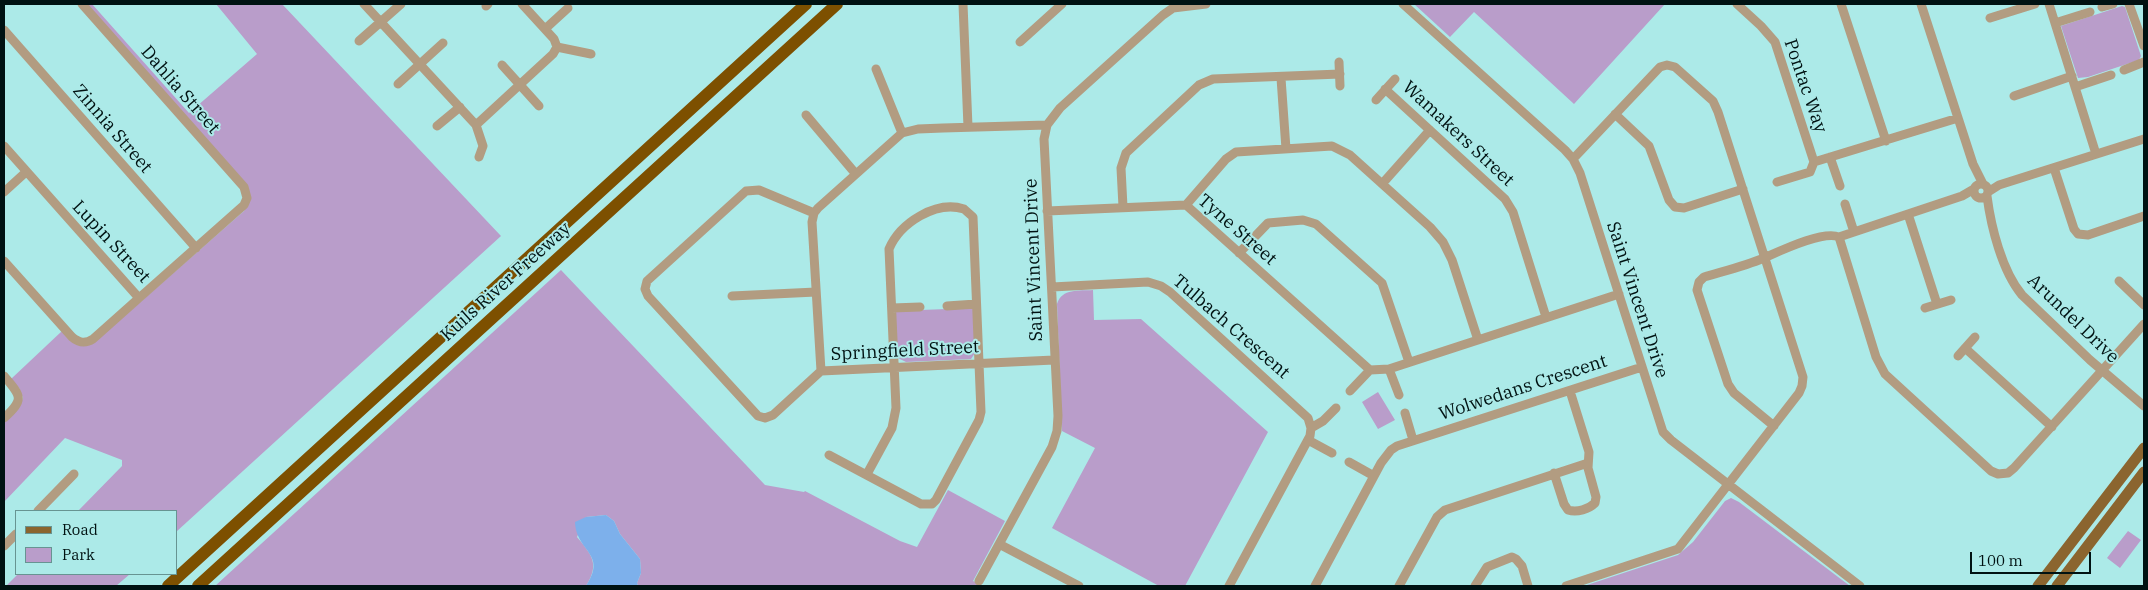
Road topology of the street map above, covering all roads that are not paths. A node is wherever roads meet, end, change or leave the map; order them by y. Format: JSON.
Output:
{"nodes":[{"id":1,"x":82,"y":4,"type":"edge"},
{"id":2,"x":364,"y":4,"type":"edge"},
{"id":3,"x":401,"y":4,"type":"edge"},
{"id":4,"x":522,"y":4,"type":"edge"},
{"id":5,"x":806,"y":4,"type":"edge"},
{"id":6,"x":837,"y":4,"type":"edge"},
{"id":7,"x":962,"y":4,"type":"edge"},
{"id":8,"x":1062,"y":4,"type":"edge"},
{"id":9,"x":1206,"y":4,"type":"edge"},
{"id":10,"x":1403,"y":4,"type":"edge"},
{"id":11,"x":1737,"y":4,"type":"edge"},
{"id":12,"x":1841,"y":4,"type":"edge"},
{"id":13,"x":1921,"y":4,"type":"edge"},
{"id":14,"x":2035,"y":4,"type":"edge"},
{"id":15,"x":2049,"y":4,"type":"edge"},
{"id":16,"x":2112,"y":4,"type":"edge"},
{"id":17,"x":2129,"y":4,"type":"edge"},
{"id":18,"x":1172,"y":6,"type":"edge"},
{"id":19,"x":2102,"y":7,"type":"dead end"},
{"id":20,"x":568,"y":8,"type":"dead end"},
{"id":21,"x":2090,"y":12,"type":"dead end"},
{"id":22,"x":1990,"y":18,"type":"dead end"},
{"id":23,"x":381,"y":22,"type":"junction"},
{"id":24,"x":2055,"y":23,"type":"junction"},
{"id":25,"x":545,"y":29,"type":"junction"},
{"id":26,"x":4,"y":30,"type":"edge"},
{"id":27,"x":359,"y":42,"type":"dead end"},
{"id":28,"x":1020,"y":42,"type":"dead end"},
{"id":29,"x":443,"y":43,"type":"dead end"},
{"id":30,"x":2144,"y":46,"type":"edge"},
{"id":31,"x":557,"y":47,"type":"junction"},
{"id":32,"x":591,"y":54,"type":"dead end"},
{"id":33,"x":1339,"y":62,"type":"dead end"},
{"id":34,"x":2144,"y":62,"type":"edge"},
{"id":35,"x":420,"y":64,"type":"junction"},
{"id":36,"x":502,"y":65,"type":"dead end"},
{"id":37,"x":876,"y":69,"type":"dead end"},
{"id":38,"x":2124,"y":70,"type":"dead end"},
{"id":39,"x":1340,"y":74,"type":"junction"},
{"id":40,"x":2111,"y":75,"type":"dead end"},
{"id":41,"x":2072,"y":76,"type":"junction"},
{"id":42,"x":1281,"y":78,"type":"junction"},
{"id":43,"x":1395,"y":79,"type":"dead end"},
{"id":44,"x":398,"y":84,"type":"dead end"},
{"id":45,"x":520,"y":85,"type":"junction"},
{"id":46,"x":1340,"y":86,"type":"dead end"},
{"id":47,"x":2075,"y":87,"type":"junction"},
{"id":48,"x":1385,"y":89,"type":"junction"},
{"id":49,"x":2014,"y":96,"type":"dead end"},
{"id":50,"x":1376,"y":100,"type":"dead end"},
{"id":51,"x":539,"y":106,"type":"dead end"},
{"id":52,"x":460,"y":107,"type":"junction"},
{"id":53,"x":806,"y":114,"type":"dead end"},
{"id":54,"x":1615,"y":114,"type":"junction"},
{"id":55,"x":1958,"y":118,"type":"junction"},
{"id":56,"x":476,"y":125,"type":"junction"},
{"id":57,"x":1047,"y":125,"type":"junction"},
{"id":58,"x":437,"y":126,"type":"dead end"},
{"id":59,"x":968,"y":126,"type":"junction"},
{"id":60,"x":1430,"y":130,"type":"junction"},
{"id":61,"x":902,"y":133,"type":"junction"},
{"id":62,"x":2144,"y":139,"type":"edge"},
{"id":63,"x":1886,"y":141,"type":"junction"},
{"id":64,"x":4,"y":146,"type":"edge"},
{"id":65,"x":1286,"y":149,"type":"junction"},
{"id":66,"x":2096,"y":154,"type":"junction"},
{"id":67,"x":479,"y":156,"type":"dead end"},
{"id":68,"x":1830,"y":157,"type":"junction"},
{"id":69,"x":1573,"y":160,"type":"junction"},
{"id":70,"x":1814,"y":162,"type":"junction"},
{"id":71,"x":2054,"y":168,"type":"junction"},
{"id":72,"x":26,"y":172,"type":"junction"},
{"id":73,"x":856,"y":173,"type":"junction"},
{"id":74,"x":1777,"y":182,"type":"dead end"},
{"id":75,"x":1382,"y":184,"type":"junction"},
{"id":76,"x":1840,"y":186,"type":"dead end"},
{"id":77,"x":1743,"y":189,"type":"junction"},
{"id":78,"x":1981,"y":191,"type":"junction"},
{"id":79,"x":4,"y":192,"type":"edge"},
{"id":80,"x":246,"y":202,"type":"joint"},
{"id":81,"x":1845,"y":204,"type":"dead end"},
{"id":82,"x":1186,"y":205,"type":"junction"},
{"id":83,"x":1124,"y":207,"type":"junction"},
{"id":84,"x":1047,"y":211,"type":"junction"},
{"id":85,"x":814,"y":213,"type":"junction"},
{"id":86,"x":1908,"y":214,"type":"junction"},
{"id":87,"x":2144,"y":216,"type":"edge"},
{"id":88,"x":1854,"y":232,"type":"junction"},
{"id":89,"x":1839,"y":237,"type":"junction"},
{"id":90,"x":196,"y":248,"type":"junction"},
{"id":91,"x":1239,"y":253,"type":"junction"},
{"id":92,"x":1764,"y":258,"type":"junction"},
{"id":93,"x":4,"y":261,"type":"edge"},
{"id":94,"x":2119,"y":281,"type":"dead end"},
{"id":95,"x":1052,"y":287,"type":"junction"},
{"id":96,"x":816,"y":292,"type":"junction"},
{"id":97,"x":1618,"y":294,"type":"junction"},
{"id":98,"x":732,"y":296,"type":"dead end"},
{"id":99,"x":139,"y":298,"type":"junction"},
{"id":100,"x":1951,"y":300,"type":"dead end"},
{"id":101,"x":976,"y":304,"type":"junction"},
{"id":102,"x":1937,"y":304,"type":"junction"},
{"id":103,"x":2144,"y":305,"type":"edge"},
{"id":104,"x":947,"y":306,"type":"dead end"},
{"id":105,"x":920,"y":307,"type":"dead end"},
{"id":106,"x":892,"y":308,"type":"junction"},
{"id":107,"x":1925,"y":308,"type":"dead end"},
{"id":108,"x":1546,"y":318,"type":"junction"},
{"id":109,"x":2144,"y":324,"type":"edge"},
{"id":110,"x":1975,"y":337,"type":"dead end"},
{"id":111,"x":1478,"y":340,"type":"junction"},
{"id":112,"x":1965,"y":348,"type":"junction"},
{"id":113,"x":1958,"y":356,"type":"dead end"},
{"id":114,"x":1054,"y":360,"type":"junction"},
{"id":115,"x":1409,"y":362,"type":"junction"},
{"id":116,"x":979,"y":363,"type":"junction"},
{"id":117,"x":894,"y":367,"type":"junction"},
{"id":118,"x":1642,"y":367,"type":"junction"},
{"id":119,"x":1389,"y":369,"type":"junction"},
{"id":120,"x":1370,"y":370,"type":"junction"},
{"id":121,"x":821,"y":371,"type":"junction"},
{"id":122,"x":2103,"y":371,"type":"junction"},
{"id":123,"x":4,"y":376,"type":"edge"},
{"id":124,"x":1350,"y":391,"type":"dead end"},
{"id":125,"x":1570,"y":391,"type":"junction"},
{"id":126,"x":1399,"y":395,"type":"dead end"},
{"id":127,"x":2144,"y":406,"type":"edge"},
{"id":128,"x":1336,"y":408,"type":"dead end"},
{"id":129,"x":1405,"y":413,"type":"dead end"},
{"id":130,"x":4,"y":418,"type":"edge"},
{"id":131,"x":1774,"y":426,"type":"junction"},
{"id":132,"x":2052,"y":427,"type":"junction"},
{"id":133,"x":1311,"y":428,"type":"junction"},
{"id":134,"x":1308,"y":440,"type":"junction"},
{"id":135,"x":1413,"y":440,"type":"junction"},
{"id":136,"x":2144,"y":448,"type":"edge"},
{"id":137,"x":1332,"y":453,"type":"dead end"},
{"id":138,"x":829,"y":455,"type":"dead end"},
{"id":139,"x":1349,"y":462,"type":"dead end"},
{"id":140,"x":1588,"y":463,"type":"junction"},
{"id":141,"x":2144,"y":472,"type":"edge"},
{"id":142,"x":1554,"y":473,"type":"junction"},
{"id":143,"x":74,"y":474,"type":"dead end"},
{"id":144,"x":867,"y":474,"type":"junction"},
{"id":145,"x":1374,"y":476,"type":"junction"},
{"id":146,"x":1728,"y":486,"type":"junction"},
{"id":147,"x":39,"y":510,"type":"edge"},
{"id":148,"x":15,"y":535,"type":"edge"},
{"id":149,"x":999,"y":544,"type":"junction"},
{"id":150,"x":4,"y":546,"type":"edge"},
{"id":151,"x":979,"y":581,"type":"dead end"},
{"id":152,"x":168,"y":586,"type":"edge"},
{"id":153,"x":198,"y":586,"type":"edge"},
{"id":154,"x":1079,"y":586,"type":"edge"},
{"id":155,"x":1229,"y":586,"type":"edge"},
{"id":156,"x":1315,"y":586,"type":"edge"},
{"id":157,"x":1399,"y":586,"type":"edge"},
{"id":158,"x":1475,"y":586,"type":"edge"},
{"id":159,"x":1528,"y":586,"type":"edge"},
{"id":160,"x":1566,"y":586,"type":"edge"},
{"id":161,"x":1860,"y":586,"type":"edge"},
{"id":162,"x":2038,"y":586,"type":"edge"},
{"id":163,"x":2057,"y":586,"type":"edge"}],
"edges":[{"from":1,"to":80,"type":"street","name":"Dahlia Street"},
{"from":2,"to":23,"type":"street"},
{"from":3,"to":23,"type":"street"},
{"from":4,"to":25,"type":"street"},
{"from":5,"to":152,"type":"highway","name":"Kuils River Freeway"},
{"from":6,"to":153,"type":"highway","name":"Kuils River Freeway"},
{"from":7,"to":59,"type":"street"},
{"from":8,"to":28,"type":"street"},
{"from":9,"to":18,"type":"street"},
{"from":10,"to":69,"type":"street","name":"Saint Vincent Drive"},
{"from":11,"to":70,"type":"street","name":"Pontac Way"},
{"from":12,"to":63,"type":"street"},
{"from":13,"to":55,"type":"street","name":"Arundel Drive"},
{"from":14,"to":22,"type":"street"},
{"from":15,"to":24,"type":"street"},
{"from":16,"to":19,"type":"street"},
{"from":17,"to":30,"type":"street"},
{"from":18,"to":57,"type":"street"},
{"from":20,"to":25,"type":"street"},
{"from":21,"to":24,"type":"street"},
{"from":23,"to":27,"type":"street"},
{"from":23,"to":35,"type":"street"},
{"from":24,"to":41,"type":"street"},
{"from":25,"to":31,"type":"street"},
{"from":26,"to":90,"type":"street","name":"Zinnia Street"},
{"from":29,"to":35,"type":"street"},
{"from":31,"to":32,"type":"street"},
{"from":31,"to":45,"type":"street"},
{"from":33,"to":39,"type":"street"},
{"from":34,"to":38,"type":"street"},
{"from":35,"to":44,"type":"street"},
{"from":35,"to":52,"type":"street"},
{"from":36,"to":45,"type":"street"},
{"from":37,"to":61,"type":"street"},
{"from":39,"to":42,"type":"street"},
{"from":39,"to":46,"type":"street"},
{"from":40,"to":47,"type":"street"},
{"from":41,"to":47,"type":"street"},
{"from":41,"to":49,"type":"street"},
{"from":42,"to":65,"type":"street"},
{"from":42,"to":83,"type":"street"},
{"from":43,"to":48,"type":"street","name":"Wamakers Street"},
{"from":45,"to":51,"type":"street"},
{"from":45,"to":56,"type":"street"},
{"from":47,"to":66,"type":"street"},
{"from":48,"to":50,"type":"street","name":"Wamakers Street"},
{"from":48,"to":60,"type":"street","name":"Wamakers Street"},
{"from":52,"to":56,"type":"street"},
{"from":52,"to":58,"type":"street"},
{"from":53,"to":73,"type":"street"},
{"from":54,"to":69,"type":"street"},
{"from":54,"to":77,"type":"street"},
{"from":54,"to":77,"type":"street"},
{"from":55,"to":63,"type":"street","name":"Pontac Way"},
{"from":55,"to":78,"type":"street","name":"Arundel Drive"},
{"from":56,"to":67,"type":"street"},
{"from":57,"to":59,"type":"street"},
{"from":57,"to":84,"type":"street","name":"Saint Vincent Drive"},
{"from":59,"to":61,"type":"street"},
{"from":60,"to":75,"type":"street"},
{"from":60,"to":108,"type":"street","name":"Wamakers Street"},
{"from":61,"to":73,"type":"street"},
{"from":62,"to":66,"type":"street"},
{"from":63,"to":68,"type":"street","name":"Pontac Way"},
{"from":64,"to":72,"type":"street","name":"Lupin Street"},
{"from":65,"to":75,"type":"street"},
{"from":65,"to":82,"type":"street"},
{"from":66,"to":71,"type":"street"},
{"from":68,"to":70,"type":"street","name":"Pontac Way"},
{"from":68,"to":76,"type":"street"},
{"from":69,"to":97,"type":"street","name":"Saint Vincent Drive"},
{"from":70,"to":74,"type":"street","name":"Pontac Way"},
{"from":71,"to":78,"type":"street"},
{"from":71,"to":87,"type":"street"},
{"from":72,"to":79,"type":"street"},
{"from":72,"to":99,"type":"street","name":"Lupin Street"},
{"from":73,"to":85,"type":"street"},
{"from":75,"to":111,"type":"street"},
{"from":77,"to":92,"type":"street"},
{"from":78,"to":86,"type":"street"},
{"from":78,"to":122,"type":"street","name":"Arundel Drive"},
{"from":80,"to":90,"type":"street","name":"Lupin Street"},
{"from":81,"to":88,"type":"street"},
{"from":82,"to":83,"type":"street","name":"Tyne Street"},
{"from":82,"to":91,"type":"street","name":"Tyne Street"},
{"from":83,"to":84,"type":"street","name":"Tyne Street"},
{"from":84,"to":95,"type":"street","name":"Saint Vincent Drive"},
{"from":85,"to":96,"type":"street","name":"Springfield Street"},
{"from":85,"to":121,"type":"street"},
{"from":86,"to":88,"type":"street"},
{"from":86,"to":102,"type":"street"},
{"from":88,"to":89,"type":"street"},
{"from":89,"to":92,"type":"street"},
{"from":89,"to":132,"type":"street"},
{"from":90,"to":99,"type":"street","name":"Lupin Street"},
{"from":91,"to":115,"type":"street"},
{"from":91,"to":120,"type":"street","name":"Tyne Street"},
{"from":92,"to":131,"type":"street"},
{"from":92,"to":131,"type":"street"},
{"from":93,"to":99,"type":"street"},
{"from":94,"to":103,"type":"street"},
{"from":95,"to":114,"type":"street","name":"Saint Vincent Drive"},
{"from":95,"to":133,"type":"street","name":"Tulbach Crescent"},
{"from":96,"to":98,"type":"street"},
{"from":96,"to":121,"type":"street","name":"Springfield Street"},
{"from":97,"to":108,"type":"street"},
{"from":97,"to":118,"type":"street","name":"Saint Vincent Drive"},
{"from":100,"to":102,"type":"street"},
{"from":101,"to":104,"type":"street"},
{"from":101,"to":106,"type":"street"},
{"from":101,"to":116,"type":"street"},
{"from":102,"to":107,"type":"street"},
{"from":105,"to":106,"type":"street"},
{"from":106,"to":117,"type":"street"},
{"from":108,"to":111,"type":"street"},
{"from":109,"to":122,"type":"street"},
{"from":110,"to":112,"type":"street"},
{"from":111,"to":115,"type":"street"},
{"from":112,"to":113,"type":"street"},
{"from":112,"to":132,"type":"street"},
{"from":114,"to":116,"type":"street","name":"Springfield Street"},
{"from":114,"to":149,"type":"street","name":"Saint Vincent Drive"},
{"from":115,"to":119,"type":"street"},
{"from":116,"to":117,"type":"street","name":"Springfield Street"},
{"from":116,"to":144,"type":"street"},
{"from":117,"to":121,"type":"street","name":"Springfield Street"},
{"from":117,"to":144,"type":"street"},
{"from":118,"to":125,"type":"street","name":"Wolwedans Crescent"},
{"from":118,"to":146,"type":"street","name":"Saint Vincent Drive"},
{"from":119,"to":120,"type":"street"},
{"from":119,"to":126,"type":"street"},
{"from":120,"to":124,"type":"street"},
{"from":122,"to":127,"type":"street","name":"Arundel Drive"},
{"from":122,"to":132,"type":"street"},
{"from":123,"to":130,"type":"street"},
{"from":125,"to":135,"type":"street","name":"Wolwedans Crescent"},
{"from":125,"to":140,"type":"street"},
{"from":128,"to":133,"type":"street"},
{"from":129,"to":135,"type":"street"},
{"from":131,"to":146,"type":"street"},
{"from":133,"to":134,"type":"street"},
{"from":134,"to":137,"type":"street"},
{"from":134,"to":155,"type":"street"},
{"from":135,"to":145,"type":"street","name":"Wolwedans Crescent"},
{"from":136,"to":162,"type":"main road"},
{"from":138,"to":144,"type":"street"},
{"from":139,"to":145,"type":"street"},
{"from":140,"to":142,"type":"street"},
{"from":140,"to":142,"type":"street"},
{"from":141,"to":163,"type":"main road"},
{"from":142,"to":157,"type":"street"},
{"from":143,"to":147,"type":"street"},
{"from":145,"to":156,"type":"street","name":"Wolwedans Crescent"},
{"from":146,"to":160,"type":"street"},
{"from":146,"to":161,"type":"street","name":"Saint Vincent Drive"},
{"from":148,"to":150,"type":"street"},
{"from":149,"to":151,"type":"street","name":"Saint Vincent Drive"},
{"from":149,"to":154,"type":"street"},
{"from":158,"to":159,"type":"street"}]}
